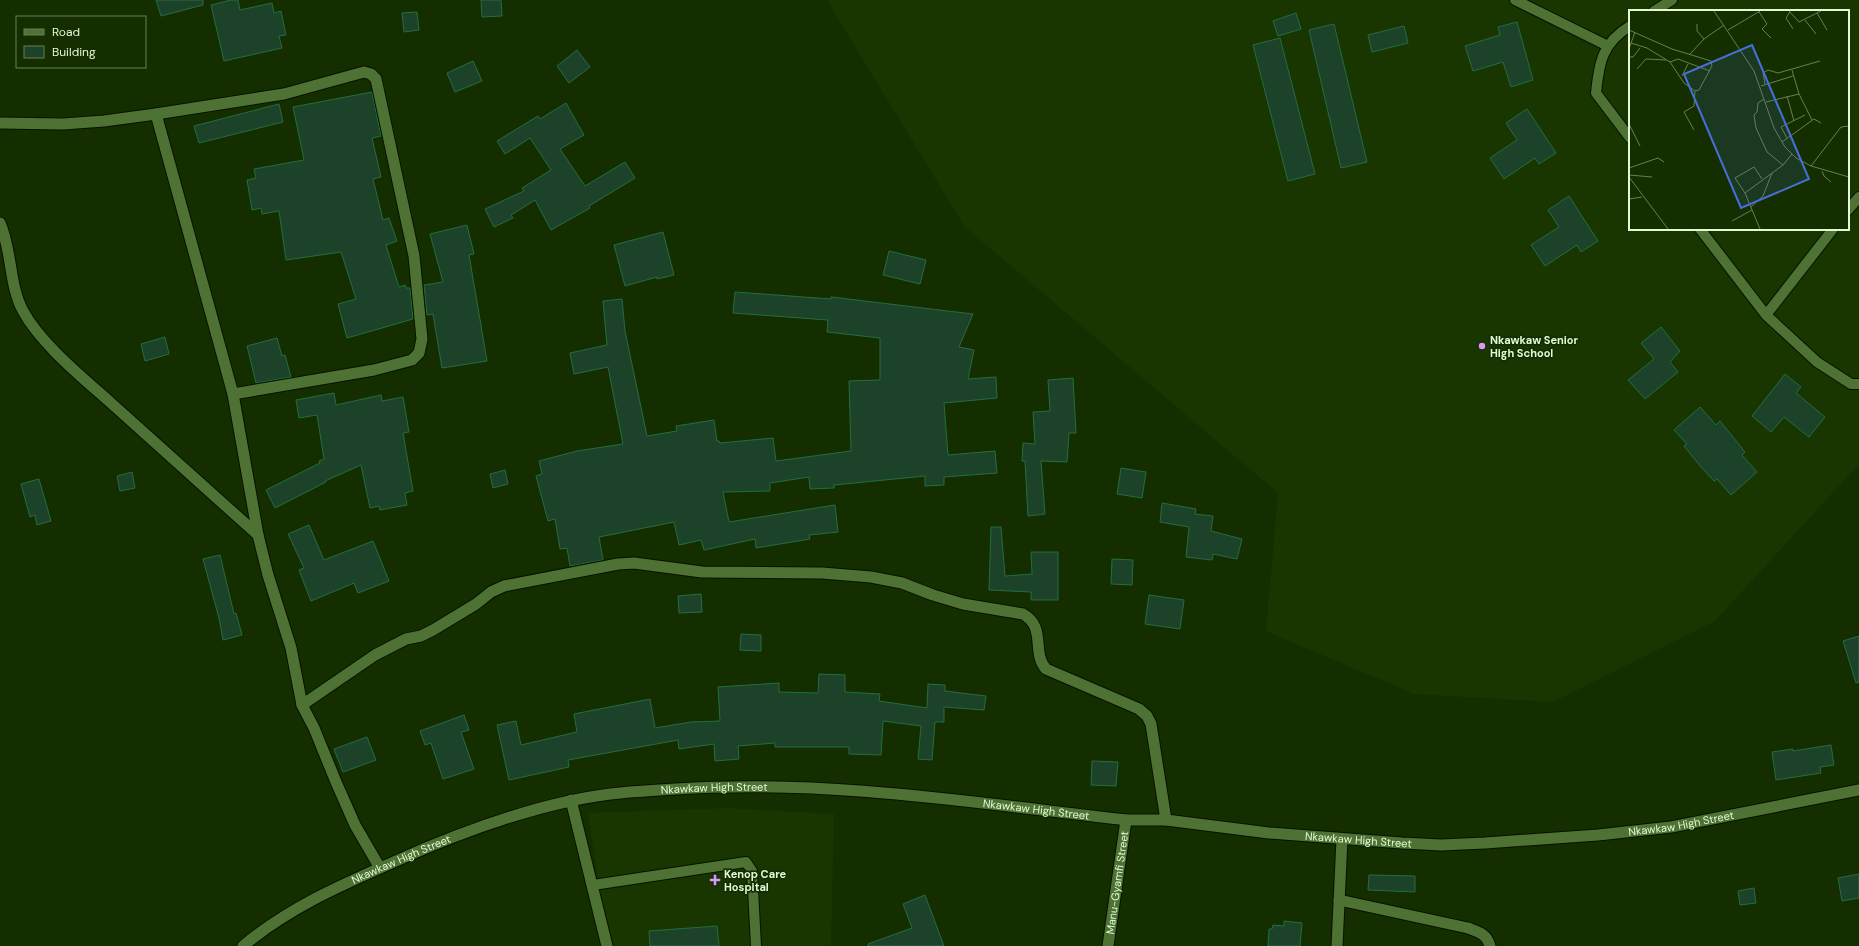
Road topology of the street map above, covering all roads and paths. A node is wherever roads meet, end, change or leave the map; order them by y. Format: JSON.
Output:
{"nodes":[{"id":1,"x":1515,"y":0,"type":"edge"},
{"id":2,"x":1672,"y":0,"type":"edge"},
{"id":3,"x":1656,"y":10,"type":"edge"},
{"id":4,"x":1629,"y":27,"type":"edge"},
{"id":5,"x":1608,"y":46,"type":"junction"},
{"id":6,"x":156,"y":114,"type":"junction"},
{"id":7,"x":0,"y":123,"type":"edge"},
{"id":8,"x":1629,"y":137,"type":"edge"},
{"id":9,"x":1859,"y":197,"type":"edge"},
{"id":10,"x":1849,"y":209,"type":"edge"},
{"id":11,"x":0,"y":223,"type":"edge"},
{"id":12,"x":1701,"y":230,"type":"edge"},
{"id":13,"x":1832,"y":230,"type":"edge"},
{"id":14,"x":1766,"y":315,"type":"junction"},
{"id":15,"x":1859,"y":384,"type":"edge"},
{"id":16,"x":233,"y":394,"type":"junction"},
{"id":17,"x":258,"y":535,"type":"junction"},
{"id":18,"x":302,"y":706,"type":"junction"},
{"id":19,"x":1859,"y":790,"type":"edge"},
{"id":20,"x":571,"y":800,"type":"junction"},
{"id":21,"x":1126,"y":820,"type":"junction"},
{"id":22,"x":1166,"y":820,"type":"junction"},
{"id":23,"x":1342,"y":839,"type":"junction"},
{"id":24,"x":380,"y":868,"type":"junction"},
{"id":25,"x":593,"y":885,"type":"junction"},
{"id":26,"x":1339,"y":900,"type":"junction"},
{"id":27,"x":243,"y":946,"type":"edge"},
{"id":28,"x":607,"y":946,"type":"edge"},
{"id":29,"x":756,"y":946,"type":"edge"},
{"id":30,"x":1108,"y":946,"type":"edge"},
{"id":31,"x":1337,"y":946,"type":"edge"},
{"id":32,"x":1490,"y":946,"type":"edge"}],
"edges":[{"from":1,"to":5,"type":"lane"},
{"from":2,"to":3,"type":"lane"},
{"from":4,"to":5,"type":"lane"},
{"from":5,"to":8,"type":"lane"},
{"from":6,"to":7,"type":"street"},
{"from":6,"to":16,"type":"street"},
{"from":6,"to":16,"type":"street"},
{"from":9,"to":10,"type":"lane"},
{"from":11,"to":17,"type":"street"},
{"from":12,"to":14,"type":"lane"},
{"from":13,"to":14,"type":"lane"},
{"from":14,"to":15,"type":"lane"},
{"from":16,"to":17,"type":"street"},
{"from":17,"to":18,"type":"street"},
{"from":18,"to":22,"type":"street"},
{"from":18,"to":24,"type":"street"},
{"from":19,"to":23,"type":"street","name":"Nkawkaw High Street"},
{"from":20,"to":21,"type":"street","name":"Nkawkaw High Street"},
{"from":20,"to":24,"type":"street","name":"Nkawkaw High Street"},
{"from":20,"to":25,"type":"street"},
{"from":21,"to":22,"type":"street","name":"Nkawkaw High Street"},
{"from":21,"to":30,"type":"street","name":"Manu-Gyamfi Street"},
{"from":22,"to":23,"type":"street","name":"Nkawkaw High Street"},
{"from":23,"to":26,"type":"street"},
{"from":24,"to":27,"type":"street","name":"Nkawkaw High Street"},
{"from":25,"to":28,"type":"street"},
{"from":25,"to":29,"type":"lane"},
{"from":26,"to":31,"type":"street"},
{"from":26,"to":32,"type":"street"}]}
